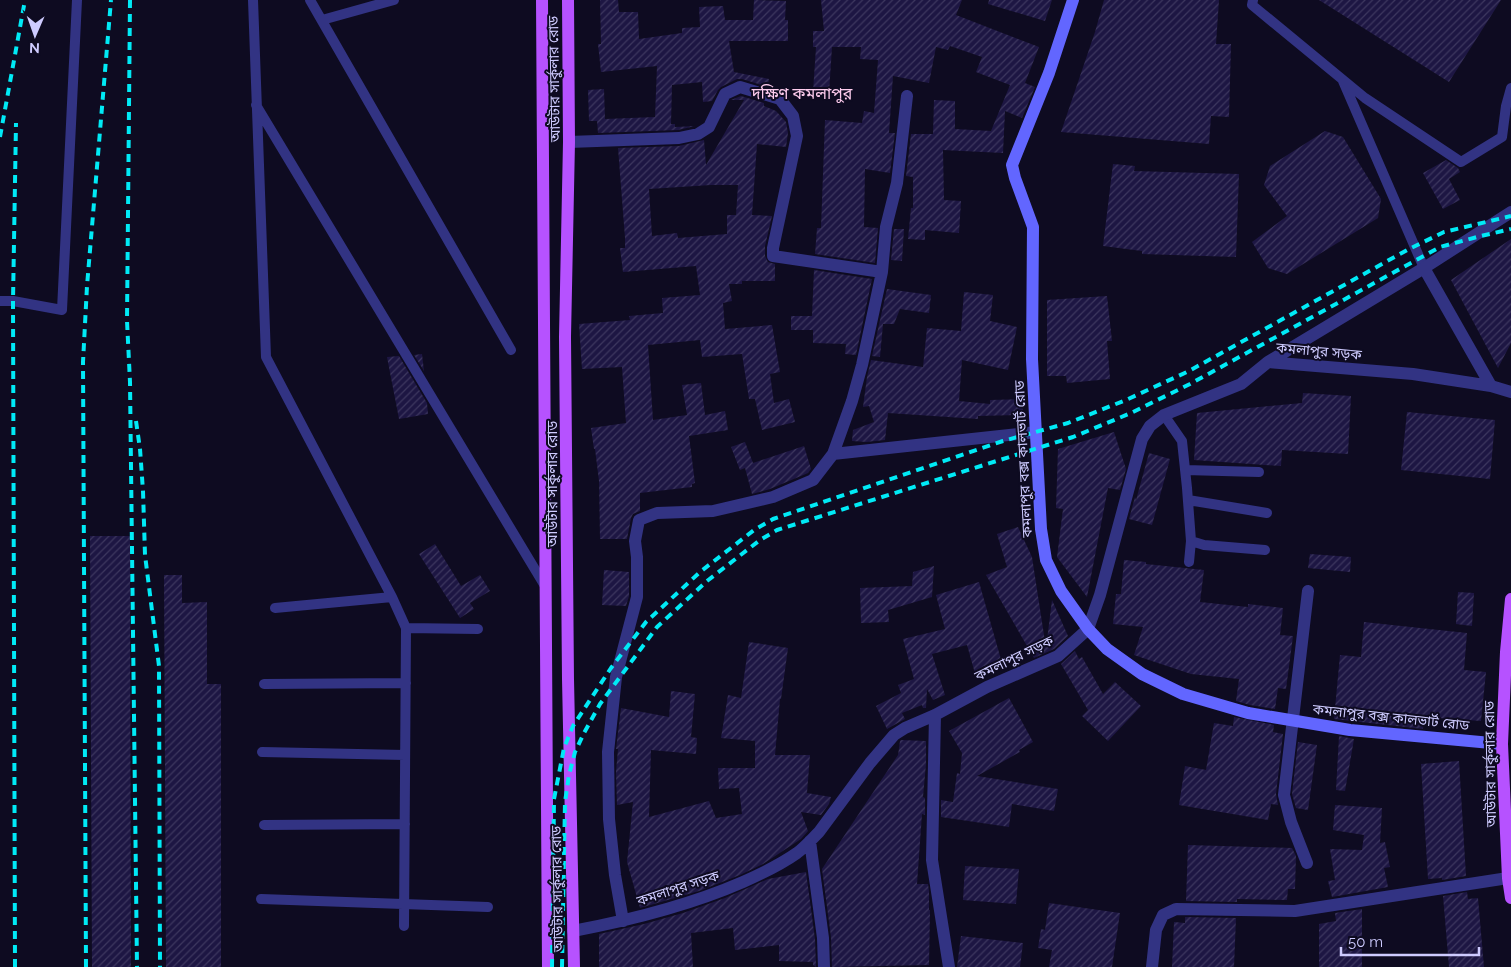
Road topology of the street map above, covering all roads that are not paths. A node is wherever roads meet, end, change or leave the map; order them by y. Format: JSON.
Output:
{"nodes":[{"id":1,"x":77,"y":0,"type":"edge"},
{"id":2,"x":253,"y":0,"type":"edge"},
{"id":3,"x":310,"y":0,"type":"edge"},
{"id":4,"x":394,"y":0,"type":"edge"},
{"id":5,"x":542,"y":0,"type":"edge"},
{"id":6,"x":568,"y":0,"type":"edge"},
{"id":7,"x":1073,"y":0,"type":"edge"},
{"id":8,"x":1253,"y":0,"type":"edge"},
{"id":9,"x":322,"y":20,"type":"junction"},
{"id":10,"x":1342,"y":79,"type":"junction"},
{"id":11,"x":1511,"y":88,"type":"edge"},
{"id":12,"x":907,"y":96,"type":"dead end"},
{"id":13,"x":256,"y":104,"type":"junction"},
{"id":14,"x":569,"y":142,"type":"junction"},
{"id":15,"x":1511,"y":212,"type":"edge"},
{"id":16,"x":1424,"y":268,"type":"junction"},
{"id":17,"x":882,"y":272,"type":"junction"},
{"id":18,"x":0,"y":301,"type":"edge"},
{"id":19,"x":511,"y":350,"type":"dead end"},
{"id":20,"x":1268,"y":362,"type":"junction"},
{"id":21,"x":1490,"y":386,"type":"junction"},
{"id":22,"x":1511,"y":392,"type":"edge"},
{"id":23,"x":1164,"y":415,"type":"junction"},
{"id":24,"x":1036,"y":432,"type":"junction"},
{"id":25,"x":833,"y":454,"type":"junction"},
{"id":26,"x":1185,"y":470,"type":"junction"},
{"id":27,"x":1259,"y":472,"type":"dead end"},
{"id":28,"x":1188,"y":500,"type":"junction"},
{"id":29,"x":1267,"y":513,"type":"dead end"},
{"id":30,"x":1191,"y":541,"type":"junction"},
{"id":31,"x":1266,"y":550,"type":"dead end"},
{"id":32,"x":1189,"y":562,"type":"dead end"},
{"id":33,"x":545,"y":586,"type":"junction"},
{"id":34,"x":1308,"y":591,"type":"dead end"},
{"id":35,"x":392,"y":598,"type":"junction"},
{"id":36,"x":1511,"y":599,"type":"edge"},
{"id":37,"x":275,"y":608,"type":"dead end"},
{"id":38,"x":406,"y":628,"type":"junction"},
{"id":39,"x":478,"y":629,"type":"dead end"},
{"id":40,"x":1088,"y":629,"type":"junction"},
{"id":41,"x":264,"y":684,"type":"dead end"},
{"id":42,"x":406,"y":684,"type":"junction"},
{"id":43,"x":935,"y":715,"type":"junction"},
{"id":44,"x":1292,"y":720,"type":"junction"},
{"id":45,"x":1502,"y":744,"type":"junction"},
{"id":46,"x":262,"y":752,"type":"dead end"},
{"id":47,"x":405,"y":755,"type":"junction"},
{"id":48,"x":405,"y":824,"type":"junction"},
{"id":49,"x":264,"y":825,"type":"dead end"},
{"id":50,"x":810,"y":841,"type":"junction"},
{"id":51,"x":1307,"y":863,"type":"dead end"},
{"id":52,"x":1508,"y":878,"type":"junction"},
{"id":53,"x":1511,"y":898,"type":"edge"},
{"id":54,"x":261,"y":899,"type":"dead end"},
{"id":55,"x":404,"y":904,"type":"junction"},
{"id":56,"x":488,"y":907,"type":"dead end"},
{"id":57,"x":623,"y":921,"type":"junction"},
{"id":58,"x":404,"y":926,"type":"dead end"},
{"id":59,"x":573,"y":931,"type":"junction"},
{"id":60,"x":548,"y":967,"type":"edge"},
{"id":61,"x":574,"y":967,"type":"edge"},
{"id":62,"x":824,"y":967,"type":"edge"},
{"id":63,"x":949,"y":967,"type":"edge"},
{"id":64,"x":1152,"y":967,"type":"edge"}],
"edges":[{"from":1,"to":18,"type":"lane"},
{"from":2,"to":13,"type":"lane"},
{"from":3,"to":9,"type":"lane"},
{"from":4,"to":9,"type":"lane"},
{"from":5,"to":33,"type":"main road","name":"আউটার সার্কুলার রোড"},
{"from":6,"to":14,"type":"main road","name":"আউটার সার্কুলার রোড"},
{"from":7,"to":24,"type":"street","name":"কমলাপুর বক্স কালভার্ট রোড"},
{"from":8,"to":10,"type":"lane"},
{"from":9,"to":19,"type":"lane"},
{"from":10,"to":11,"type":"lane"},
{"from":10,"to":16,"type":"lane"},
{"from":12,"to":17,"type":"street"},
{"from":13,"to":33,"type":"lane"},
{"from":13,"to":35,"type":"lane"},
{"from":14,"to":17,"type":"street"},
{"from":14,"to":59,"type":"main road","name":"আউটার সার্কুলার রোড"},
{"from":15,"to":16,"type":"street"},
{"from":16,"to":20,"type":"street"},
{"from":16,"to":21,"type":"street"},
{"from":17,"to":25,"type":"street"},
{"from":20,"to":21,"type":"street","name":"কমলাপুর সড়ক"},
{"from":20,"to":23,"type":"street","name":"কমলাপুর সড়ক"},
{"from":21,"to":22,"type":"street","name":"কমলাপুর সড়ক"},
{"from":23,"to":26,"type":"lane"},
{"from":23,"to":40,"type":"street","name":"কমলাপুর সড়ক"},
{"from":24,"to":25,"type":"street"},
{"from":24,"to":40,"type":"street","name":"কমলাপুর বক্স কালভার্ট রোড"},
{"from":25,"to":57,"type":"street"},
{"from":26,"to":27,"type":"lane"},
{"from":26,"to":28,"type":"lane"},
{"from":28,"to":29,"type":"lane"},
{"from":28,"to":30,"type":"lane"},
{"from":30,"to":31,"type":"lane"},
{"from":30,"to":32,"type":"lane"},
{"from":33,"to":60,"type":"main road","name":"আউটার সার্কুলার রোড"},
{"from":34,"to":44,"type":"street"},
{"from":35,"to":37,"type":"lane"},
{"from":35,"to":38,"type":"lane"},
{"from":36,"to":45,"type":"main road","name":"আউটার সার্কুলার রোড"},
{"from":38,"to":39,"type":"lane"},
{"from":38,"to":42,"type":"lane"},
{"from":40,"to":43,"type":"street","name":"কমলাপুর সড়ক"},
{"from":40,"to":44,"type":"street","name":"কমলাপুর বক্স কালভার্ট রোড"},
{"from":41,"to":42,"type":"lane"},
{"from":42,"to":47,"type":"lane"},
{"from":43,"to":50,"type":"street","name":"কমলাপুর সড়ক"},
{"from":43,"to":63,"type":"street"},
{"from":44,"to":45,"type":"street","name":"কমলাপুর বক্স কালভার্ট রোড"},
{"from":44,"to":51,"type":"street"},
{"from":45,"to":52,"type":"main road","name":"আউটার সার্কুলার রোড"},
{"from":46,"to":47,"type":"lane"},
{"from":47,"to":48,"type":"lane"},
{"from":48,"to":49,"type":"lane"},
{"from":48,"to":55,"type":"lane"},
{"from":50,"to":57,"type":"street","name":"কমলাপুর সড়ক"},
{"from":50,"to":62,"type":"street"},
{"from":52,"to":53,"type":"main road","name":"আউটার সার্কুলার রোড"},
{"from":52,"to":64,"type":"street"},
{"from":54,"to":55,"type":"lane"},
{"from":55,"to":56,"type":"lane"},
{"from":55,"to":58,"type":"lane"},
{"from":57,"to":59,"type":"street","name":"কমলাপুর সড়ক"},
{"from":59,"to":61,"type":"main road","name":"আউটার সার্কুলার রোড"}]}
